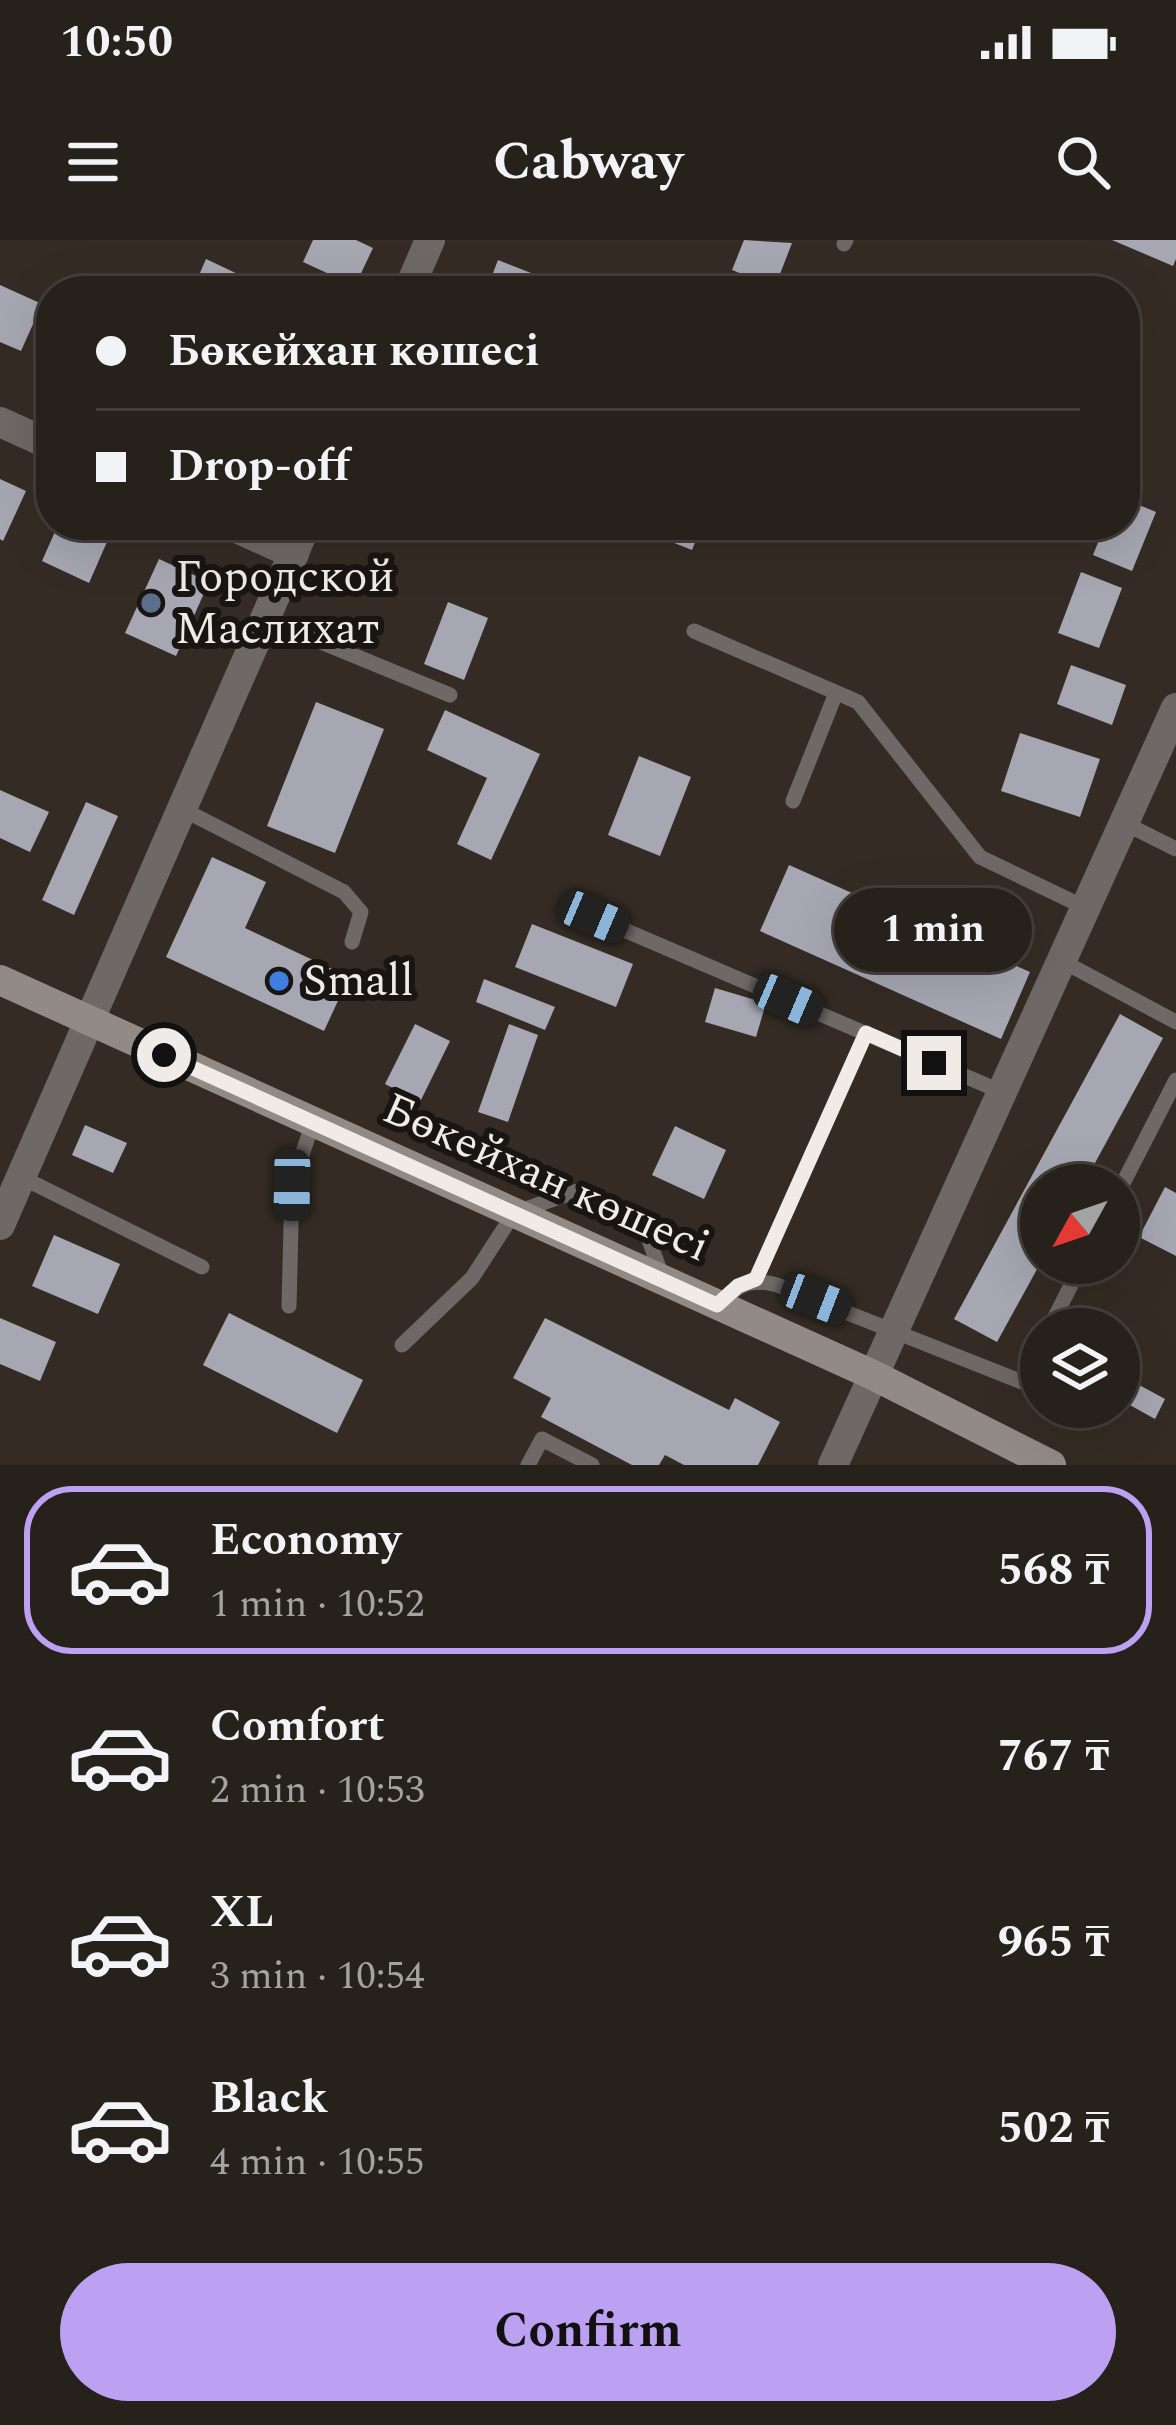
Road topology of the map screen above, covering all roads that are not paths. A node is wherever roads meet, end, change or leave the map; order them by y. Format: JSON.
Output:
{"nodes":[{"id":1,"x":430,"y":240,"type":"edge"},
{"id":2,"x":414,"y":276,"type":"edge"},
{"id":3,"x":0,"y":422,"type":"edge"},
{"id":4,"x":36,"y":438,"type":"edge"},
{"id":5,"x":300,"y":540,"type":"edge"},
{"id":6,"x":265,"y":619,"type":"junction"},
{"id":7,"x":694,"y":631,"type":"dead end"},
{"id":8,"x":836,"y":693,"type":"junction"},
{"id":9,"x":450,"y":695,"type":"dead end"},
{"id":10,"x":1176,"y":708,"type":"edge"},
{"id":11,"x":1167,"y":750,"type":"edge"},
{"id":12,"x":793,"y":801,"type":"dead end"},
{"id":13,"x":182,"y":809,"type":"junction"},
{"id":14,"x":1124,"y":823,"type":"junction"},
{"id":15,"x":1176,"y":849,"type":"edge"},
{"id":16,"x":1086,"y":908,"type":"junction"},
{"id":17,"x":594,"y":917,"type":"dead end"},
{"id":18,"x":352,"y":942,"type":"dead end"},
{"id":19,"x":1062,"y":961,"type":"junction"},
{"id":20,"x":0,"y":980,"type":"edge"},
{"id":21,"x":91,"y":1021,"type":"junction"},
{"id":22,"x":1176,"y":1022,"type":"edge"},
{"id":23,"x":866,"y":1033,"type":"junction"},
{"id":24,"x":1176,"y":1080,"type":"edge"},
{"id":25,"x":1002,"y":1092,"type":"junction"},
{"id":26,"x":1170,"y":1106,"type":"edge"},
{"id":27,"x":313,"y":1122,"type":"junction"},
{"id":28,"x":1135,"y":1164,"type":"edge"},
{"id":29,"x":22,"y":1177,"type":"junction"},
{"id":30,"x":514,"y":1213,"type":"junction"},
{"id":31,"x":0,"y":1226,"type":"edge"},
{"id":32,"x":202,"y":1267,"type":"dead end"},
{"id":33,"x":756,"y":1279,"type":"junction"},
{"id":34,"x":663,"y":1281,"type":"junction"},
{"id":35,"x":717,"y":1305,"type":"junction"},
{"id":36,"x":289,"y":1306,"type":"dead end"},
{"id":37,"x":894,"y":1329,"type":"junction"},
{"id":38,"x":402,"y":1345,"type":"dead end"},
{"id":39,"x":873,"y":1376,"type":"junction"},
{"id":40,"x":1020,"y":1381,"type":"edge"},
{"id":41,"x":528,"y":1465,"type":"edge"},
{"id":42,"x":592,"y":1465,"type":"edge"},
{"id":43,"x":833,"y":1465,"type":"edge"},
{"id":44,"x":1051,"y":1465,"type":"edge"}],
"edges":[{"from":1,"to":2,"type":"street"},
{"from":3,"to":4,"type":"street"},
{"from":5,"to":6,"type":"street"},
{"from":6,"to":9,"type":"lane"},
{"from":6,"to":13,"type":"street"},
{"from":7,"to":8,"type":"lane"},
{"from":8,"to":12,"type":"lane"},
{"from":8,"to":16,"type":"lane"},
{"from":10,"to":11,"type":"street"},
{"from":11,"to":14,"type":"street"},
{"from":13,"to":18,"type":"lane"},
{"from":13,"to":21,"type":"street"},
{"from":14,"to":15,"type":"lane"},
{"from":14,"to":16,"type":"street"},
{"from":16,"to":19,"type":"street"},
{"from":17,"to":23,"type":"lane"},
{"from":19,"to":22,"type":"lane"},
{"from":19,"to":25,"type":"street"},
{"from":20,"to":21,"type":"street","name":"Бөкейхан көшесі"},
{"from":21,"to":27,"type":"street","name":"Бөкейхан көшесі"},
{"from":21,"to":29,"type":"street"},
{"from":23,"to":25,"type":"lane"},
{"from":23,"to":33,"type":"lane"},
{"from":24,"to":26,"type":"lane"},
{"from":25,"to":37,"type":"street"},
{"from":26,"to":28,"type":"lane"},
{"from":27,"to":30,"type":"street","name":"Бөкейхан көшесі"},
{"from":27,"to":36,"type":"lane"},
{"from":29,"to":31,"type":"street"},
{"from":29,"to":32,"type":"lane"},
{"from":30,"to":34,"type":"street","name":"Бөкейхан көшесі"},
{"from":30,"to":34,"type":"lane"},
{"from":30,"to":38,"type":"lane"},
{"from":33,"to":35,"type":"lane"},
{"from":33,"to":37,"type":"lane"},
{"from":34,"to":35,"type":"street","name":"Бөкейхан көшесі"},
{"from":35,"to":39,"type":"street","name":"Бөкейхан көшесі"},
{"from":37,"to":39,"type":"street"},
{"from":37,"to":40,"type":"lane"},
{"from":39,"to":43,"type":"street"},
{"from":39,"to":44,"type":"street","name":"Бөкейхан көшесі"},
{"from":41,"to":42,"type":"lane"}]}
